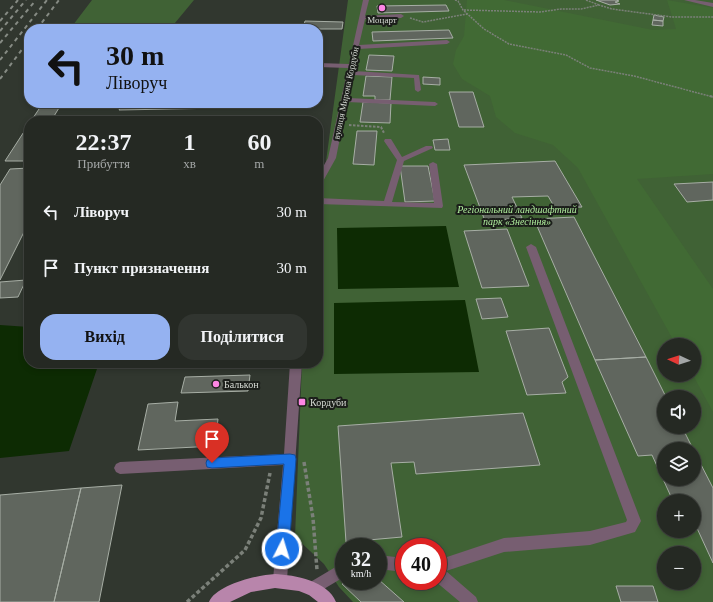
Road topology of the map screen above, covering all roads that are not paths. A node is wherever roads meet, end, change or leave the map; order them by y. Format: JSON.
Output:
{"nodes":[{"id":1,"x":366,"y":0,"type":"edge"},
{"id":2,"x":687,"y":0,"type":"edge"},
{"id":3,"x":713,"y":5,"type":"edge"},
{"id":4,"x":402,"y":16,"type":"road end"},
{"id":5,"x":362,"y":18,"type":"junction"},
{"id":6,"x":447,"y":42,"type":"dead end"},
{"id":7,"x":356,"y":47,"type":"junction"},
{"id":8,"x":323,"y":67,"type":"edge"},
{"id":9,"x":351,"y":70,"type":"junction"},
{"id":10,"x":418,"y":90,"type":"dead end"},
{"id":11,"x":344,"y":100,"type":"junction"},
{"id":12,"x":435,"y":104,"type":"dead end"},
{"id":13,"x":388,"y":141,"type":"road end"},
{"id":14,"x":429,"y":148,"type":"dead end"},
{"id":15,"x":401,"y":160,"type":"junction"},
{"id":16,"x":433,"y":164,"type":"dead end"},
{"id":17,"x":323,"y":174,"type":"edge"},
{"id":18,"x":323,"y":201,"type":"edge"},
{"id":19,"x":387,"y":204,"type":"junction"},
{"id":20,"x":531,"y":247,"type":"dead end"},
{"id":21,"x":296,"y":368,"type":"edge"},
{"id":22,"x":290,"y":459,"type":"junction"},
{"id":23,"x":120,"y":468,"type":"dead end"},
{"id":24,"x":447,"y":563,"type":"edge"},
{"id":25,"x":335,"y":575,"type":"edge"},
{"id":26,"x":280,"y":580,"type":"junction"},
{"id":27,"x":447,"y":582,"type":"edge"},
{"id":28,"x":312,"y":589,"type":"junction"},
{"id":29,"x":216,"y":602,"type":"edge"},
{"id":30,"x":329,"y":602,"type":"edge"},
{"id":31,"x":471,"y":602,"type":"edge"}],
"edges":[{"from":1,"to":5,"type":"street","name":"вулиця Мирона Кордуби"},
{"from":2,"to":3,"type":"street"},
{"from":4,"to":5,"type":"street"},
{"from":5,"to":7,"type":"street","name":"вулиця Мирона Кордуби"},
{"from":6,"to":7,"type":"street"},
{"from":7,"to":9,"type":"street","name":"вулиця Мирона Кордуби"},
{"from":8,"to":9,"type":"street"},
{"from":9,"to":10,"type":"street"},
{"from":9,"to":11,"type":"street","name":"вулиця Мирона Кордуби"},
{"from":11,"to":12,"type":"street"},
{"from":11,"to":17,"type":"street","name":"вулиця Мирона Кордуби"},
{"from":13,"to":15,"type":"street"},
{"from":14,"to":15,"type":"street"},
{"from":15,"to":19,"type":"street"},
{"from":16,"to":19,"type":"street"},
{"from":18,"to":19,"type":"street"},
{"from":20,"to":24,"type":"street"},
{"from":21,"to":22,"type":"street"},
{"from":22,"to":23,"type":"street"},
{"from":22,"to":26,"type":"street"},
{"from":25,"to":28,"type":"street"},
{"from":26,"to":28,"type":"main road"},
{"from":26,"to":29,"type":"main road"},
{"from":27,"to":31,"type":"street"},
{"from":28,"to":30,"type":"main road"}]}
